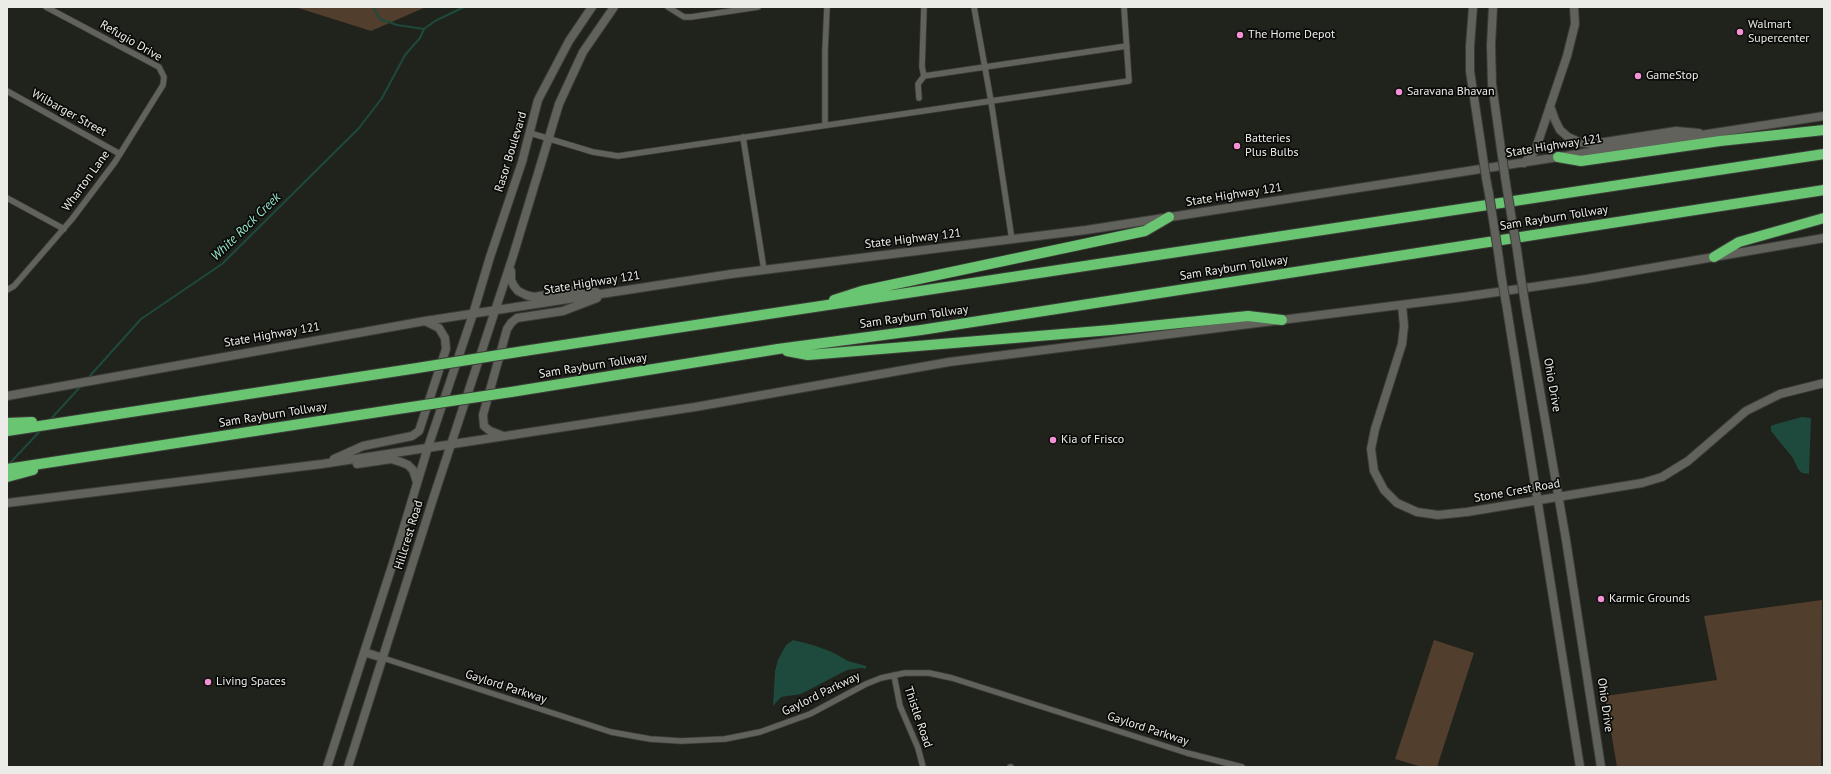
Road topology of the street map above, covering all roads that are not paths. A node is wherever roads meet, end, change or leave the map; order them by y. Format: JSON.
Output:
{"nodes":[{"id":1,"x":46,"y":7,"type":"edge"},
{"id":2,"x":592,"y":7,"type":"edge"},
{"id":3,"x":614,"y":7,"type":"edge"},
{"id":4,"x":668,"y":7,"type":"edge"},
{"id":5,"x":758,"y":7,"type":"edge"},
{"id":6,"x":827,"y":7,"type":"edge"},
{"id":7,"x":924,"y":7,"type":"edge"},
{"id":8,"x":974,"y":7,"type":"edge"},
{"id":9,"x":1124,"y":7,"type":"edge"},
{"id":10,"x":1473,"y":7,"type":"edge"},
{"id":11,"x":1493,"y":7,"type":"edge"},
{"id":12,"x":1574,"y":7,"type":"edge"},
{"id":13,"x":1127,"y":46,"type":"junction"},
{"id":14,"x":986,"y":68,"type":"junction"},
{"id":15,"x":162,"y":73,"type":"joint"},
{"id":16,"x":924,"y":76,"type":"junction"},
{"id":17,"x":7,"y":92,"type":"edge"},
{"id":18,"x":919,"y":98,"type":"dead end"},
{"id":19,"x":991,"y":101,"type":"junction"},
{"id":20,"x":1550,"y":106,"type":"junction"},
{"id":21,"x":1824,"y":116,"type":"edge"},
{"id":22,"x":825,"y":125,"type":"junction"},
{"id":23,"x":1824,"y":130,"type":"edge"},
{"id":24,"x":530,"y":133,"type":"junction"},
{"id":25,"x":1713,"y":134,"type":"junction"},
{"id":26,"x":743,"y":137,"type":"junction"},
{"id":27,"x":549,"y":138,"type":"junction"},
{"id":28,"x":120,"y":154,"type":"junction"},
{"id":29,"x":1824,"y":154,"type":"edge"},
{"id":30,"x":1558,"y":157,"type":"junction"},
{"id":31,"x":1523,"y":163,"type":"junction"},
{"id":32,"x":1824,"y":190,"type":"edge"},
{"id":33,"x":7,"y":198,"type":"edge"},
{"id":34,"x":1169,"y":217,"type":"junction"},
{"id":35,"x":1824,"y":218,"type":"edge"},
{"id":36,"x":64,"y":229,"type":"junction"},
{"id":37,"x":1824,"y":238,"type":"edge"},
{"id":38,"x":1012,"y":240,"type":"junction"},
{"id":39,"x":1714,"y":257,"type":"junction"},
{"id":40,"x":512,"y":259,"type":"junction"},
{"id":41,"x":764,"y":270,"type":"junction"},
{"id":42,"x":7,"y":290,"type":"edge"},
{"id":43,"x":611,"y":292,"type":"junction"},
{"id":44,"x":1402,"y":305,"type":"junction"},
{"id":45,"x":802,"y":310,"type":"junction"},
{"id":46,"x":495,"y":311,"type":"junction"},
{"id":47,"x":473,"y":314,"type":"junction"},
{"id":48,"x":1282,"y":320,"type":"junction"},
{"id":49,"x":425,"y":321,"type":"junction"},
{"id":50,"x":778,"y":349,"type":"junction"},
{"id":51,"x":1824,"y":383,"type":"edge"},
{"id":52,"x":7,"y":396,"type":"edge"},
{"id":53,"x":7,"y":423,"type":"edge"},
{"id":54,"x":60,"y":423,"type":"junction"},
{"id":55,"x":7,"y":431,"type":"edge"},
{"id":56,"x":505,"y":437,"type":"junction"},
{"id":57,"x":450,"y":445,"type":"junction"},
{"id":58,"x":428,"y":447,"type":"junction"},
{"id":59,"x":69,"y":459,"type":"junction"},
{"id":60,"x":322,"y":464,"type":"junction"},
{"id":61,"x":7,"y":469,"type":"edge"},
{"id":62,"x":7,"y":477,"type":"edge"},
{"id":63,"x":417,"y":483,"type":"junction"},
{"id":64,"x":1559,"y":496,"type":"junction"},
{"id":65,"x":1538,"y":500,"type":"junction"},
{"id":66,"x":7,"y":503,"type":"edge"},
{"id":67,"x":364,"y":652,"type":"junction"},
{"id":68,"x":383,"y":658,"type":"junction"},
{"id":69,"x":894,"y":675,"type":"junction"},
{"id":70,"x":327,"y":767,"type":"edge"},
{"id":71,"x":348,"y":767,"type":"edge"},
{"id":72,"x":923,"y":767,"type":"edge"},
{"id":73,"x":1242,"y":767,"type":"edge"},
{"id":74,"x":1580,"y":767,"type":"edge"},
{"id":75,"x":1601,"y":767,"type":"edge"}],
"edges":[{"from":1,"to":15,"type":"street","name":"Refugio Drive"},
{"from":2,"to":24,"type":"main road","name":"Rasor Boulevard"},
{"from":3,"to":27,"type":"main road"},
{"from":4,"to":5,"type":"street"},
{"from":6,"to":22,"type":"street"},
{"from":7,"to":16,"type":"street"},
{"from":8,"to":14,"type":"street"},
{"from":9,"to":13,"type":"street"},
{"from":10,"to":65,"type":"main road","bridge":true},
{"from":11,"to":64,"type":"main road","name":"Ohio Drive","bridge":true},
{"from":12,"to":20,"type":"main road"},
{"from":13,"to":14,"type":"street"},
{"from":13,"to":19,"type":"street"},
{"from":14,"to":16,"type":"street"},
{"from":14,"to":19,"type":"street"},
{"from":15,"to":28,"type":"street","name":"Wharton Lane"},
{"from":16,"to":18,"type":"street"},
{"from":17,"to":28,"type":"street","name":"Wilbarger Street"},
{"from":19,"to":22,"type":"street"},
{"from":19,"to":38,"type":"street"},
{"from":20,"to":25,"type":"main road"},
{"from":20,"to":31,"type":"main road"},
{"from":21,"to":25,"type":"main road","name":"State Highway 121"},
{"from":22,"to":26,"type":"street"},
{"from":23,"to":30,"type":"highway"},
{"from":24,"to":27,"type":"street"},
{"from":24,"to":47,"type":"main road","name":"Rasor Boulevard"},
{"from":25,"to":30,"type":"main road","name":"State Highway 121"},
{"from":26,"to":27,"type":"street"},
{"from":26,"to":41,"type":"street"},
{"from":27,"to":40,"type":"main road"},
{"from":28,"to":36,"type":"street","name":"Wharton Lane"},
{"from":29,"to":45,"type":"highway","name":"Sam Rayburn Tollway"},
{"from":30,"to":31,"type":"main road","name":"State Highway 121"},
{"from":31,"to":34,"type":"main road","name":"State Highway 121"},
{"from":32,"to":50,"type":"highway","name":"Sam Rayburn Tollway"},
{"from":33,"to":36,"type":"street"},
{"from":34,"to":38,"type":"main road","name":"State Highway 121"},
{"from":34,"to":45,"type":"highway"},
{"from":35,"to":39,"type":"highway"},
{"from":36,"to":42,"type":"street","name":"Wharton Lane"},
{"from":37,"to":39,"type":"main road"},
{"from":38,"to":41,"type":"main road","name":"State Highway 121"},
{"from":39,"to":44,"type":"main road"},
{"from":40,"to":43,"type":"main road"},
{"from":40,"to":46,"type":"main road"},
{"from":41,"to":43,"type":"main road","name":"State Highway 121"},
{"from":43,"to":46,"type":"main road","name":"State Highway 121"},
{"from":43,"to":56,"type":"main road"},
{"from":44,"to":48,"type":"main road"},
{"from":44,"to":65,"type":"main road","name":"Stone Crest Road"},
{"from":45,"to":54,"type":"highway","name":"Sam Rayburn Tollway","bridge":true},
{"from":46,"to":47,"type":"main road","name":"State Highway 121"},
{"from":46,"to":57,"type":"main road","name":"Hillcrest Road"},
{"from":47,"to":49,"type":"main road","name":"State Highway 121"},
{"from":47,"to":58,"type":"main road","name":"Hillcrest Road"},
{"from":48,"to":50,"type":"highway"},
{"from":48,"to":56,"type":"main road"},
{"from":49,"to":52,"type":"main road","name":"State Highway 121"},
{"from":49,"to":60,"type":"main road"},
{"from":50,"to":59,"type":"highway","name":"Sam Rayburn Tollway","bridge":true},
{"from":51,"to":64,"type":"main road","name":"Stone Crest Road"},
{"from":53,"to":54,"type":"highway"},
{"from":54,"to":55,"type":"highway","name":"Sam Rayburn Tollway"},
{"from":56,"to":57,"type":"main road"},
{"from":57,"to":58,"type":"main road"},
{"from":57,"to":68,"type":"main road","name":"Hillcrest Road"},
{"from":58,"to":60,"type":"main road"},
{"from":58,"to":63,"type":"main road","name":"Hillcrest Road"},
{"from":59,"to":61,"type":"highway","name":"Sam Rayburn Tollway"},
{"from":59,"to":62,"type":"highway"},
{"from":60,"to":63,"type":"main road"},
{"from":60,"to":66,"type":"main road"},
{"from":63,"to":67,"type":"main road","name":"Hillcrest Road"},
{"from":64,"to":65,"type":"main road","name":"Stone Crest Road"},
{"from":64,"to":75,"type":"main road","name":"Ohio Drive"},
{"from":65,"to":74,"type":"main road"},
{"from":67,"to":68,"type":"main road"},
{"from":67,"to":70,"type":"main road","name":"Hillcrest Road"},
{"from":68,"to":69,"type":"street","name":"Gaylord Parkway"},
{"from":68,"to":71,"type":"main road","name":"Hillcrest Road"},
{"from":69,"to":72,"type":"street","name":"Thistle Road"},
{"from":69,"to":73,"type":"street","name":"Gaylord Parkway"}]}
